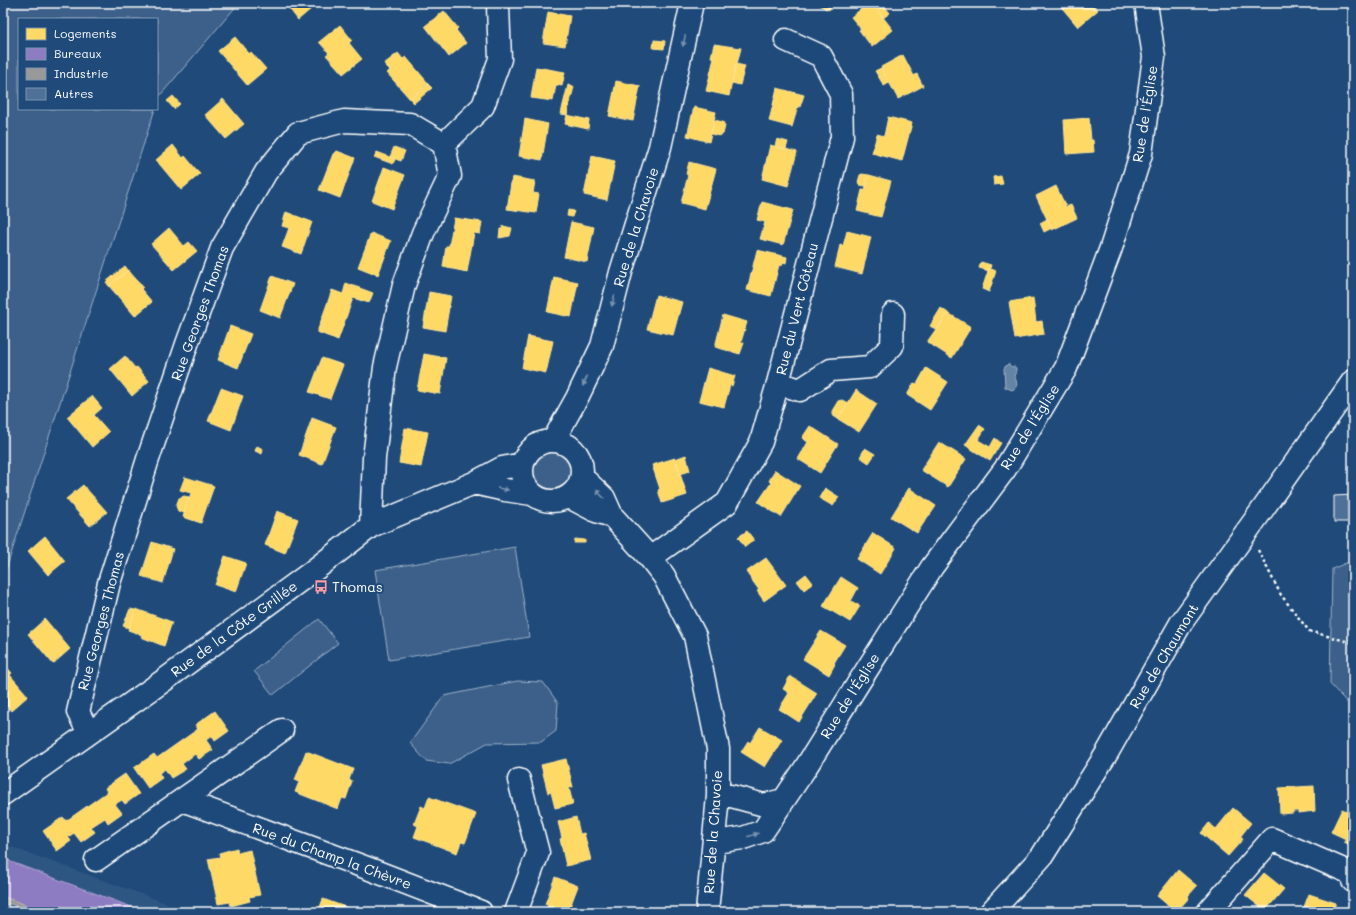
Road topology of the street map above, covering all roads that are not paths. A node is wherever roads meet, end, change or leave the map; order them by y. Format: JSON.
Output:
{"nodes":[{"id":1,"x":497,"y":3,"type":"edge"},
{"id":2,"x":1146,"y":3,"type":"edge"},
{"id":3,"x":689,"y":4,"type":"edge"},
{"id":4,"x":786,"y":40,"type":"dead end"},
{"id":5,"x":444,"y":144,"type":"junction"},
{"id":6,"x":893,"y":314,"type":"dead end"},
{"id":7,"x":1353,"y":381,"type":"edge"},
{"id":8,"x":778,"y":383,"type":"junction"},
{"id":9,"x":553,"y":441,"type":"junction"},
{"id":10,"x":523,"y":464,"type":"junction"},
{"id":11,"x":582,"y":477,"type":"junction"},
{"id":12,"x":474,"y":483,"type":"junction"},
{"id":13,"x":532,"y":494,"type":"junction"},
{"id":14,"x":569,"y":496,"type":"junction"},
{"id":15,"x":612,"y":516,"type":"junction"},
{"id":16,"x":371,"y":526,"type":"junction"},
{"id":17,"x":650,"y":558,"type":"junction"},
{"id":18,"x":282,"y":730,"type":"dead end"},
{"id":19,"x":89,"y":733,"type":"junction"},
{"id":20,"x":519,"y":780,"type":"dead end"},
{"id":21,"x":3,"y":794,"type":"edge"},
{"id":22,"x":718,"y":796,"type":"junction"},
{"id":23,"x":182,"y":800,"type":"junction"},
{"id":24,"x":783,"y":800,"type":"junction"},
{"id":25,"x":715,"y":842,"type":"junction"},
{"id":26,"x":96,"y":860,"type":"dead end"},
{"id":27,"x":1353,"y":881,"type":"edge"},
{"id":28,"x":481,"y":912,"type":"edge"},
{"id":29,"x":516,"y":912,"type":"edge"},
{"id":30,"x":707,"y":912,"type":"edge"},
{"id":31,"x":991,"y":912,"type":"edge"},
{"id":32,"x":1208,"y":912,"type":"edge"}],
"edges":[{"from":1,"to":5,"type":"street"},
{"from":2,"to":24,"type":"street","name":"Rue de l'Église"},
{"from":3,"to":9,"type":"street","name":"Rue de la Chavoie","one_way":true},
{"from":4,"to":8,"type":"street","name":"Rue du Vert Côteau"},
{"from":5,"to":16,"type":"street"},
{"from":5,"to":19,"type":"street","name":"Rue Georges Thomas"},
{"from":6,"to":8,"type":"street"},
{"from":7,"to":31,"type":"street","name":"Rue de Chaumont"},
{"from":8,"to":17,"type":"street","name":"Rue du Vert Côteau"},
{"from":9,"to":10,"type":"street"},
{"from":9,"to":11,"type":"street"},
{"from":10,"to":12,"type":"street","name":"Rue de la Côte Grillée"},
{"from":10,"to":13,"type":"street"},
{"from":11,"to":14,"type":"street"},
{"from":15,"to":11,"type":"street","name":"Rue de la Chavoie","one_way":true},
{"from":12,"to":13,"type":"street","one_way":true},
{"from":12,"to":16,"type":"street","name":"Rue de la Côte Grillée"},
{"from":13,"to":14,"type":"street"},
{"from":14,"to":15,"type":"street","name":"Rue de la Chavoie"},
{"from":15,"to":17,"type":"street","name":"Rue de la Chavoie"},
{"from":16,"to":19,"type":"street","name":"Rue de la Côte Grillée"},
{"from":17,"to":22,"type":"street","name":"Rue de la Chavoie"},
{"from":18,"to":23,"type":"street"},
{"from":19,"to":21,"type":"street","name":"Rue de la Côte Grillée"},
{"from":20,"to":29,"type":"street"},
{"from":22,"to":24,"type":"street"},
{"from":22,"to":25,"type":"street","name":"Rue de la Chavoie"},
{"from":23,"to":26,"type":"street"},
{"from":23,"to":28,"type":"street","name":"Rue du Champ la Chèvre"},
{"from":25,"to":24,"type":"street","name":"Rue de l'Église","one_way":true},
{"from":25,"to":30,"type":"street","name":"Rue de la Chavoie"},
{"from":27,"to":32,"type":"street"}]}
